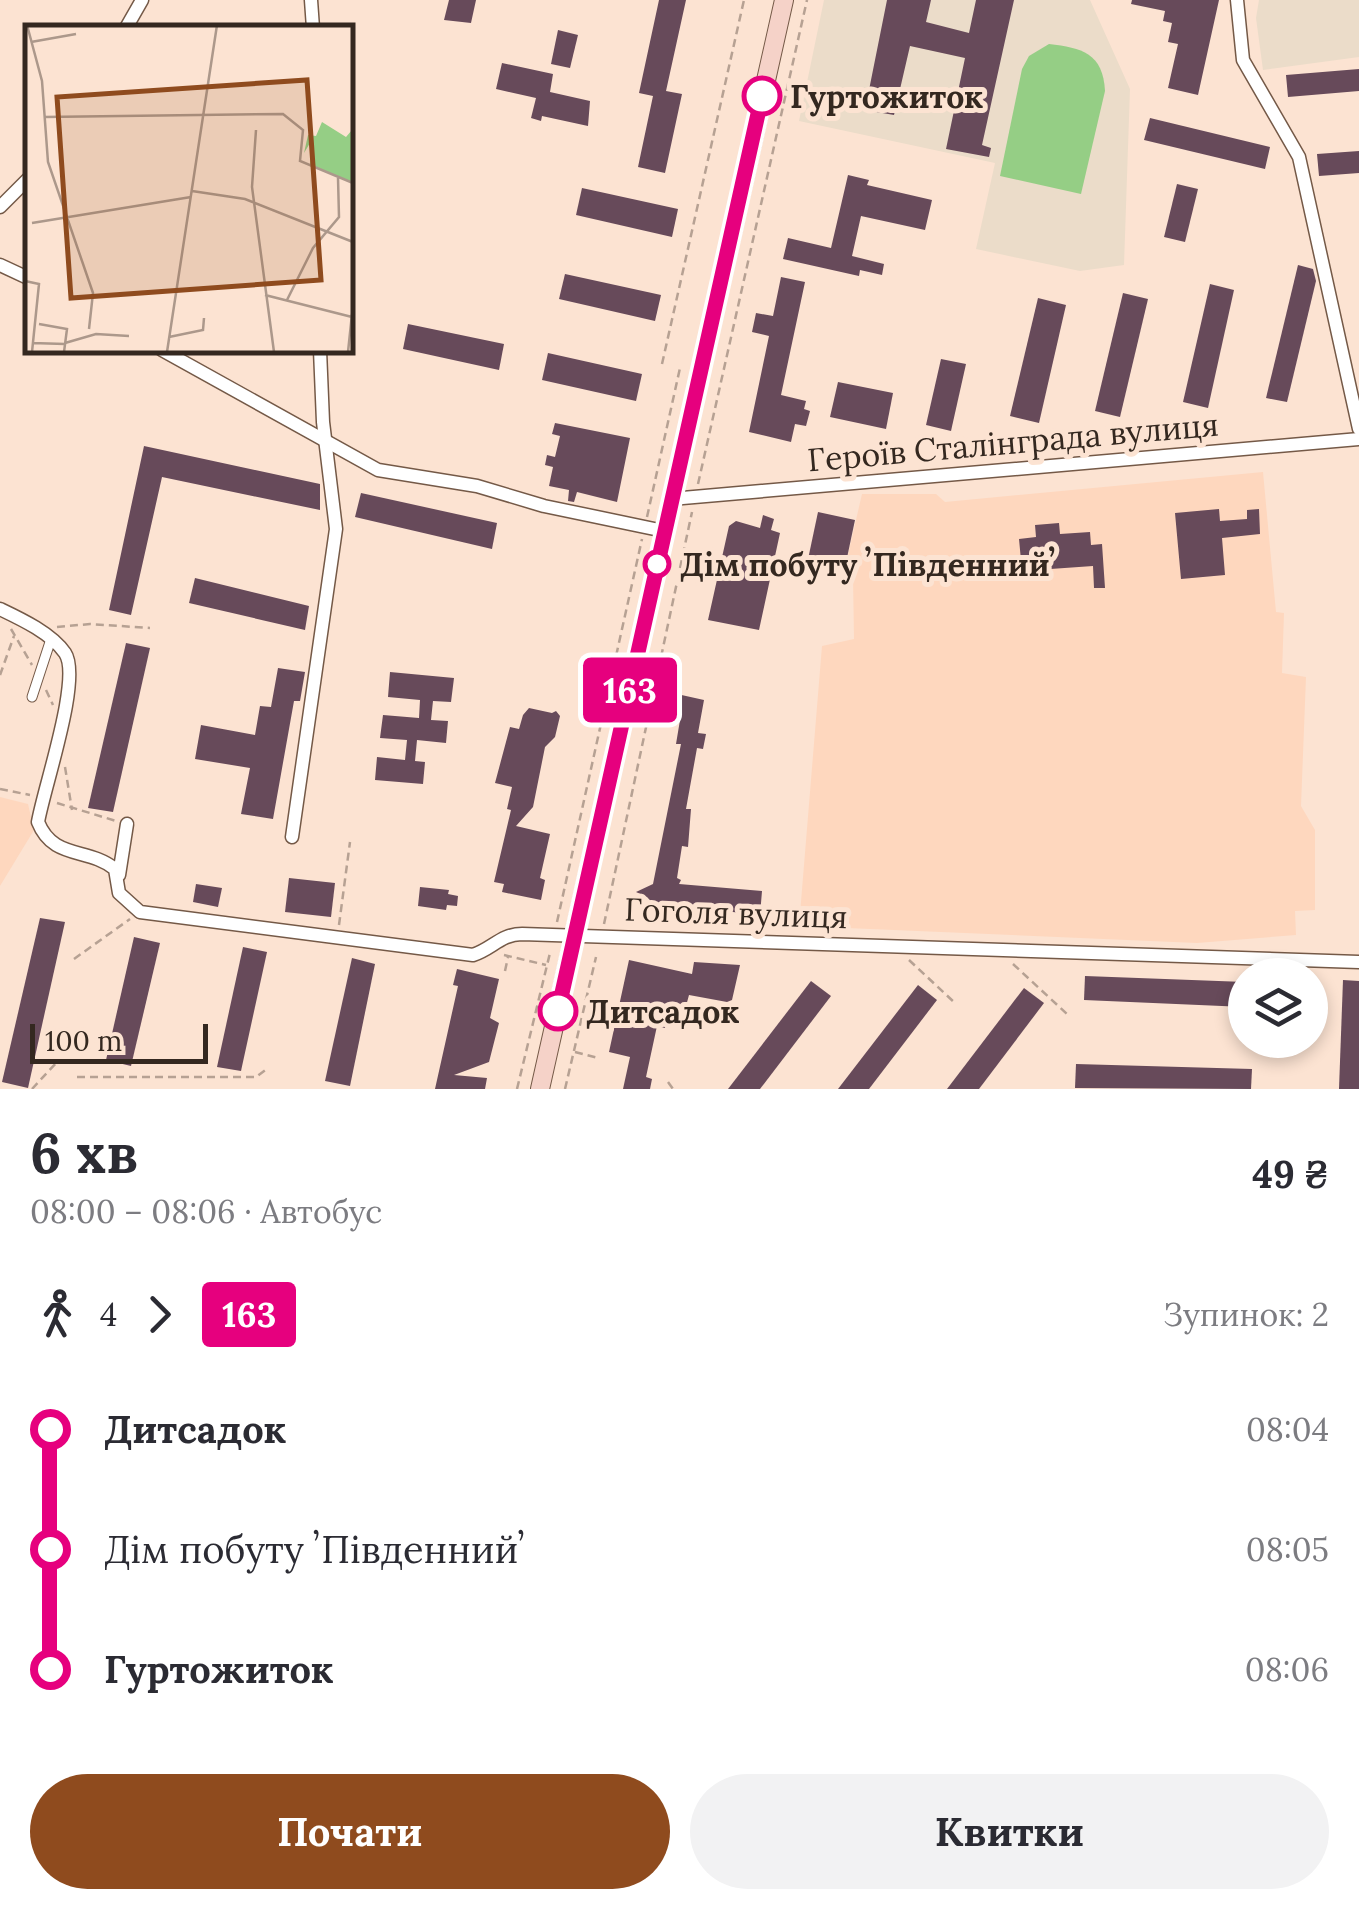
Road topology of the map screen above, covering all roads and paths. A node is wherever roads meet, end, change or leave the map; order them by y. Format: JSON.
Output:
{"nodes":[{"id":1,"x":142,"y":0,"type":"edge"},
{"id":2,"x":311,"y":0,"type":"edge"},
{"id":3,"x":744,"y":0,"type":"edge"},
{"id":4,"x":784,"y":0,"type":"edge"},
{"id":5,"x":807,"y":0,"type":"edge"},
{"id":6,"x":1238,"y":0,"type":"edge"},
{"id":7,"x":128,"y":25,"type":"edge"},
{"id":8,"x":313,"y":25,"type":"edge"},
{"id":9,"x":25,"y":182,"type":"edge"},
{"id":10,"x":0,"y":207,"type":"edge"},
{"id":11,"x":0,"y":266,"type":"edge"},
{"id":12,"x":25,"y":277,"type":"edge"},
{"id":13,"x":166,"y":352,"type":"edge"},
{"id":14,"x":320,"y":352,"type":"edge"},
{"id":15,"x":662,"y":364,"type":"dead end"},
{"id":16,"x":680,"y":368,"type":"dead end"},
{"id":17,"x":1359,"y":429,"type":"edge"},
{"id":18,"x":326,"y":440,"type":"junction"},
{"id":19,"x":1359,"y":440,"type":"edge"},
{"id":20,"x":695,"y":498,"type":"junction"},
{"id":21,"x":672,"y":500,"type":"junction"},
{"id":22,"x":645,"y":526,"type":"junction"},
{"id":23,"x":664,"y":531,"type":"junction"},
{"id":24,"x":0,"y":610,"type":"edge"},
{"id":25,"x":28,"y":624,"type":"junction"},
{"id":26,"x":150,"y":628,"type":"dead end"},
{"id":27,"x":11,"y":629,"type":"dead end"},
{"id":28,"x":15,"y":635,"type":"junction"},
{"id":29,"x":51,"y":639,"type":"junction"},
{"id":30,"x":0,"y":676,"type":"edge"},
{"id":31,"x":38,"y":676,"type":"junction"},
{"id":32,"x":32,"y":696,"type":"dead end"},
{"id":33,"x":60,"y":729,"type":"junction"},
{"id":34,"x":64,"y":762,"type":"dead end"},
{"id":35,"x":0,"y":790,"type":"edge"},
{"id":36,"x":42,"y":796,"type":"junction"},
{"id":37,"x":72,"y":810,"type":"junction"},
{"id":38,"x":127,"y":824,"type":"joint"},
{"id":39,"x":292,"y":837,"type":"dead end"},
{"id":40,"x":350,"y":842,"type":"dead end"},
{"id":41,"x":118,"y":879,"type":"junction"},
{"id":42,"x":140,"y":912,"type":"junction"},
{"id":43,"x":556,"y":928,"type":"dead end"},
{"id":44,"x":602,"y":931,"type":"dead end"},
{"id":45,"x":576,"y":935,"type":"junction"},
{"id":46,"x":338,"y":938,"type":"junction"},
{"id":47,"x":997,"y":950,"type":"junction"},
{"id":48,"x":550,"y":953,"type":"dead end"},
{"id":49,"x":596,"y":957,"type":"dead end"},
{"id":50,"x":906,"y":958,"type":"dead end"},
{"id":51,"x":74,"y":959,"type":"dead end"},
{"id":52,"x":1359,"y":962,"type":"edge"},
{"id":53,"x":547,"y":965,"type":"junction"},
{"id":54,"x":505,"y":971,"type":"dead end"},
{"id":55,"x":955,"y":1003,"type":"dead end"},
{"id":56,"x":1067,"y":1014,"type":"dead end"},
{"id":57,"x":574,"y":1052,"type":"junction"},
{"id":58,"x":598,"y":1058,"type":"dead end"},
{"id":59,"x":57,"y":1062,"type":"dead end"},
{"id":60,"x":268,"y":1068,"type":"dead end"},
{"id":61,"x":77,"y":1076,"type":"dead end"},
{"id":62,"x":668,"y":1082,"type":"dead end"},
{"id":63,"x":32,"y":1089,"type":"edge"},
{"id":64,"x":518,"y":1089,"type":"edge"},
{"id":65,"x":540,"y":1089,"type":"edge"},
{"id":66,"x":565,"y":1089,"type":"edge"},
{"id":67,"x":672,"y":1089,"type":"edge"}],
"edges":[{"from":1,"to":7,"type":"street"},
{"from":2,"to":8,"type":"street"},
{"from":3,"to":15,"type":"path"},
{"from":4,"to":21,"type":"main road"},
{"from":5,"to":20,"type":"path"},
{"from":6,"to":17,"type":"street"},
{"from":9,"to":10,"type":"street"},
{"from":11,"to":12,"type":"street"},
{"from":13,"to":18,"type":"street"},
{"from":14,"to":18,"type":"street"},
{"from":16,"to":22,"type":"path"},
{"from":18,"to":22,"type":"street"},
{"from":18,"to":39,"type":"street"},
{"from":19,"to":20,"type":"street","name":"Героїв Сталінграда вулиця"},
{"from":20,"to":21,"type":"street","name":"Героїв Сталінграда вулиця"},
{"from":20,"to":44,"type":"path"},
{"from":21,"to":23,"type":"main road"},
{"from":22,"to":23,"type":"street"},
{"from":22,"to":43,"type":"path"},
{"from":23,"to":45,"type":"main road"},
{"from":24,"to":25,"type":"street"},
{"from":25,"to":26,"type":"path"},
{"from":25,"to":29,"type":"street"},
{"from":27,"to":28,"type":"path"},
{"from":28,"to":30,"type":"path"},
{"from":28,"to":31,"type":"path"},
{"from":29,"to":31,"type":"street"},
{"from":29,"to":33,"type":"street"},
{"from":31,"to":32,"type":"street"},
{"from":31,"to":33,"type":"path"},
{"from":33,"to":36,"type":"street"},
{"from":34,"to":37,"type":"path"},
{"from":35,"to":36,"type":"path"},
{"from":36,"to":37,"type":"path"},
{"from":36,"to":41,"type":"street"},
{"from":37,"to":38,"type":"path"},
{"from":38,"to":41,"type":"street"},
{"from":40,"to":46,"type":"path"},
{"from":41,"to":42,"type":"street"},
{"from":42,"to":46,"type":"street","name":"Гоголя вулиця"},
{"from":42,"to":51,"type":"path"},
{"from":45,"to":46,"type":"street","name":"Гоголя вулиця"},
{"from":45,"to":47,"type":"street","name":"Гоголя вулиця"},
{"from":45,"to":65,"type":"main road"},
{"from":47,"to":52,"type":"street","name":"Гоголя вулиця"},
{"from":47,"to":56,"type":"path"},
{"from":48,"to":53,"type":"path"},
{"from":49,"to":57,"type":"path"},
{"from":50,"to":55,"type":"path"},
{"from":53,"to":54,"type":"path"},
{"from":53,"to":64,"type":"path"},
{"from":57,"to":58,"type":"path"},
{"from":57,"to":66,"type":"path"},
{"from":59,"to":63,"type":"path"},
{"from":60,"to":61,"type":"path"},
{"from":62,"to":67,"type":"path"}]}
